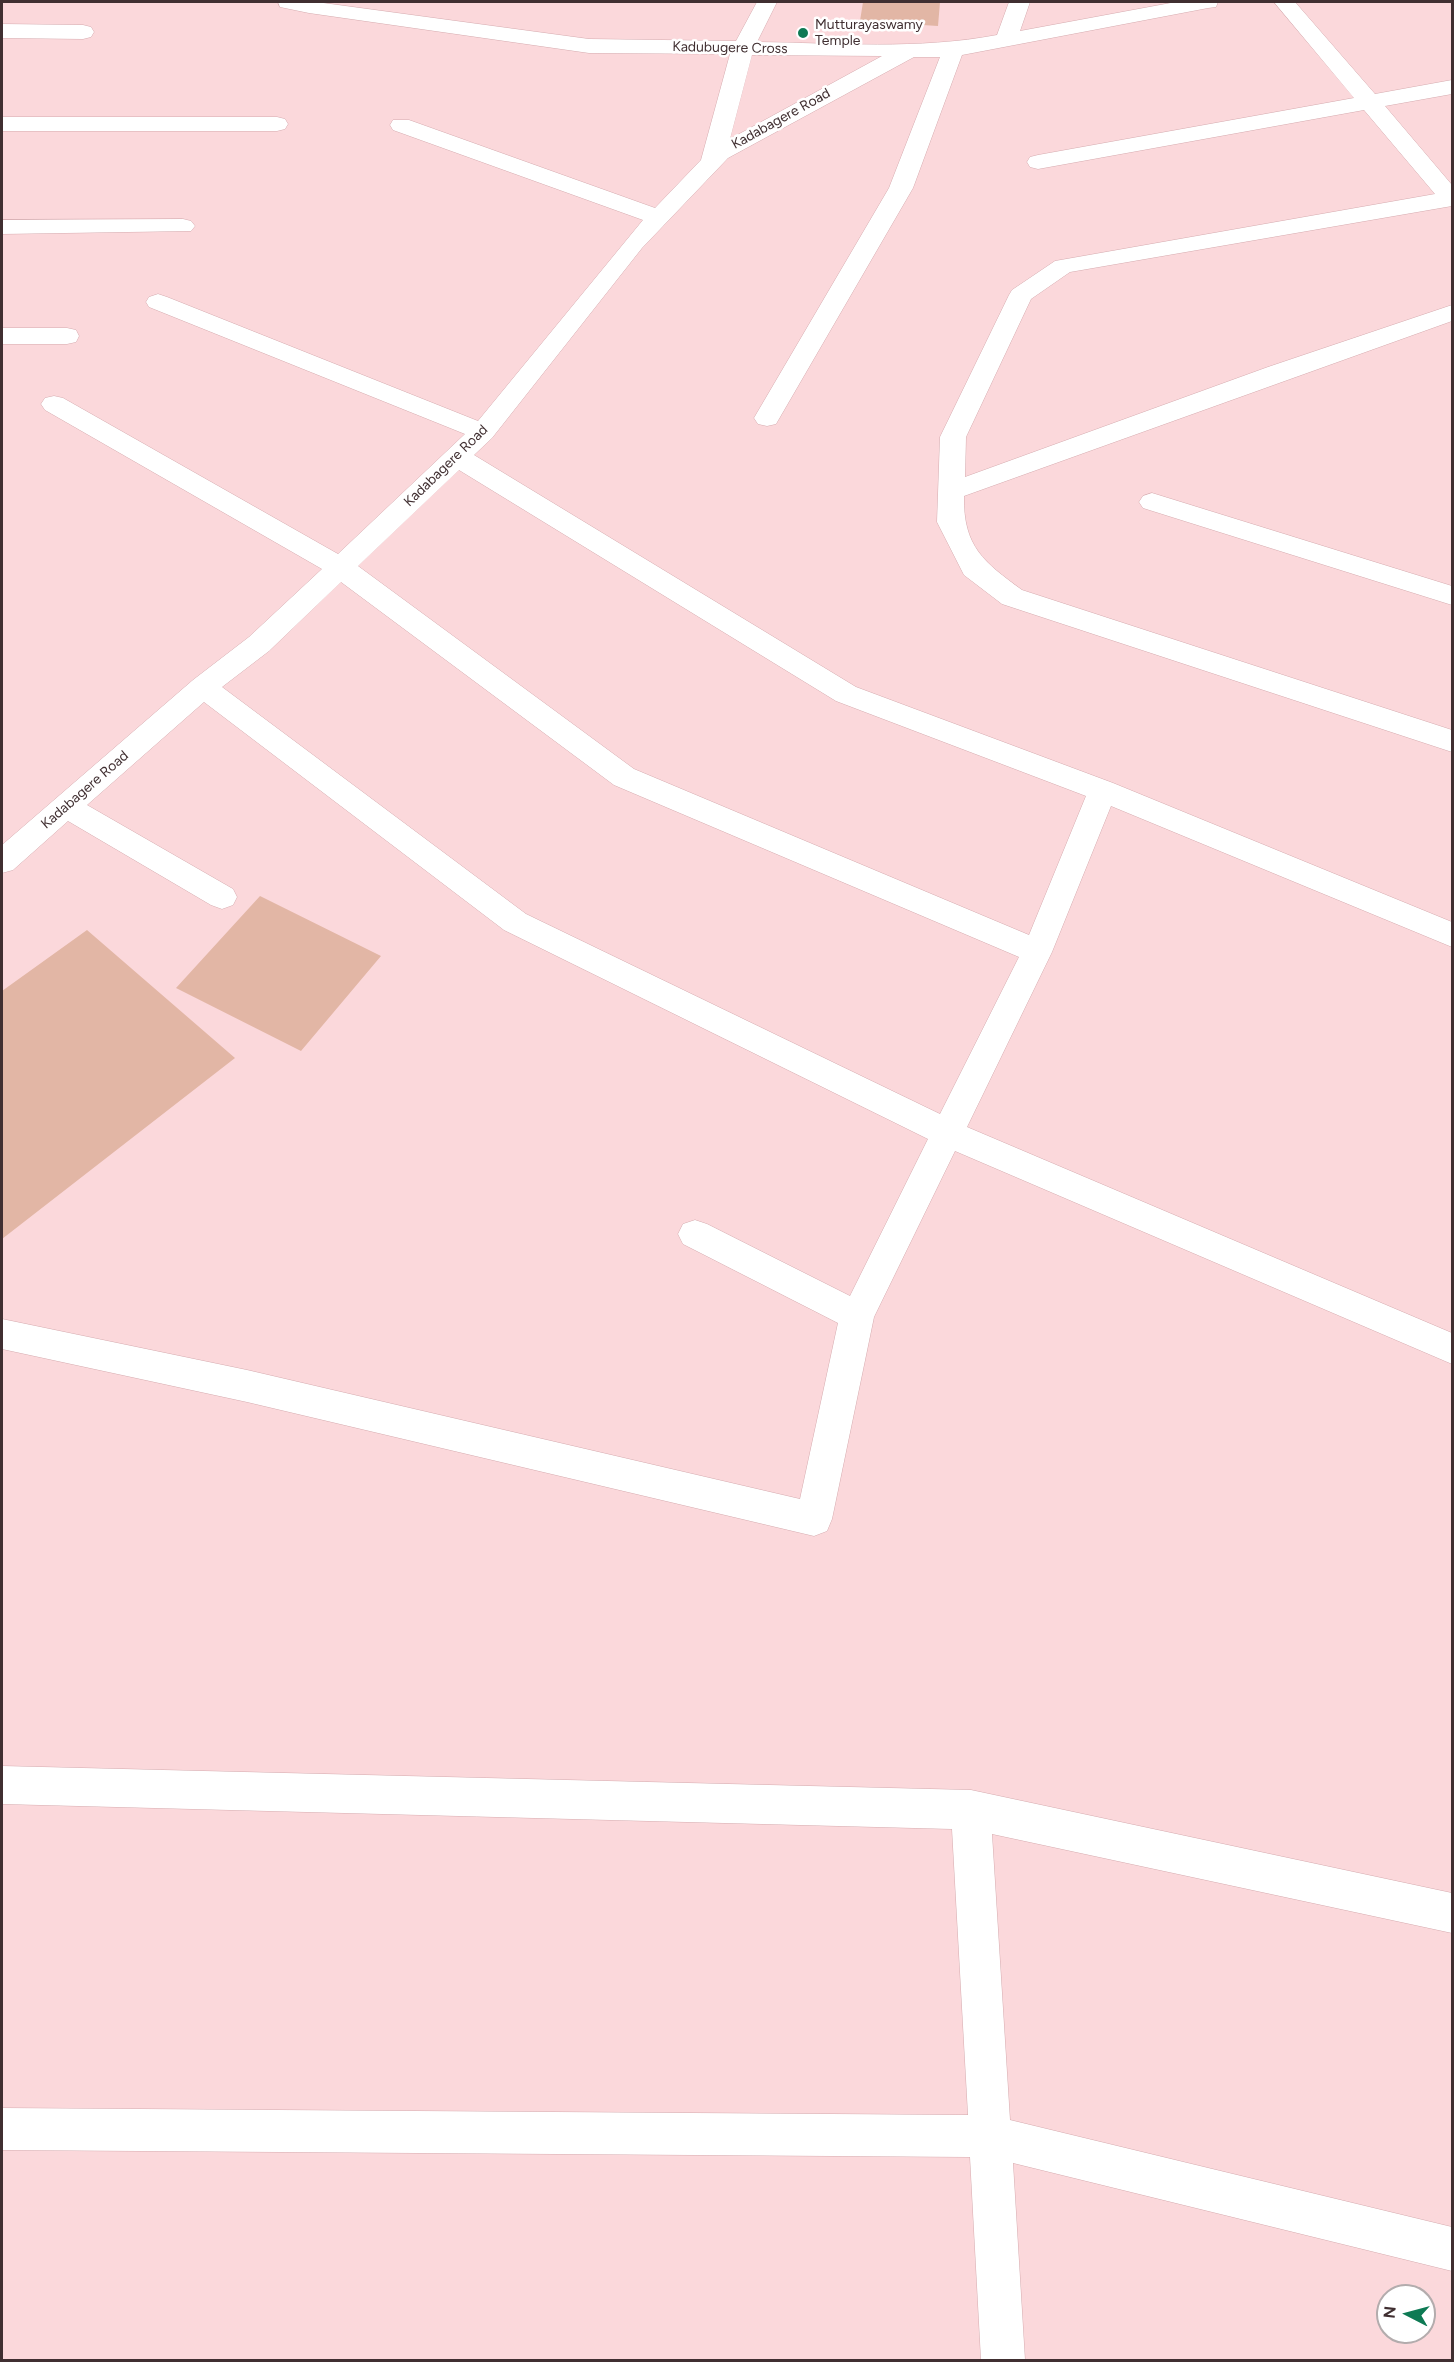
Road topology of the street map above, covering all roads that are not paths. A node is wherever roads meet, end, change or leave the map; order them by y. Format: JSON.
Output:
{"nodes":[{"id":1,"x":288,"y":2,"type":"edge"},
{"id":2,"x":767,"y":2,"type":"edge"},
{"id":3,"x":1018,"y":2,"type":"edge"},
{"id":4,"x":1208,"y":2,"type":"edge"},
{"id":5,"x":1284,"y":2,"type":"edge"},
{"id":6,"x":394,"y":10,"type":"edge"},
{"id":7,"x":2,"y":31,"type":"edge"},
{"id":8,"x":83,"y":32,"type":"dead end"},
{"id":9,"x":1006,"y":40,"type":"junction"},
{"id":10,"x":743,"y":48,"type":"junction"},
{"id":11,"x":909,"y":50,"type":"junction"},
{"id":12,"x":953,"y":50,"type":"junction"},
{"id":13,"x":1452,"y":87,"type":"edge"},
{"id":14,"x":1368,"y":100,"type":"junction"},
{"id":15,"x":2,"y":124,"type":"edge"},
{"id":16,"x":277,"y":124,"type":"dead end"},
{"id":17,"x":400,"y":125,"type":"dead end"},
{"id":18,"x":712,"y":161,"type":"junction"},
{"id":19,"x":1038,"y":162,"type":"dead end"},
{"id":20,"x":1452,"y":199,"type":"edge"},
{"id":21,"x":658,"y":217,"type":"junction"},
{"id":22,"x":183,"y":226,"type":"dead end"},
{"id":23,"x":2,"y":227,"type":"edge"},
{"id":24,"x":158,"y":302,"type":"dead end"},
{"id":25,"x":1452,"y":313,"type":"edge"},
{"id":26,"x":2,"y":336,"type":"edge"},
{"id":27,"x":67,"y":336,"type":"dead end"},
{"id":28,"x":54,"y":404,"type":"dead end"},
{"id":29,"x":767,"y":418,"type":"dead end"},
{"id":30,"x":483,"y":432,"type":"junction"},
{"id":31,"x":457,"y":457,"type":"junction"},
{"id":32,"x":951,"y":491,"type":"junction"},
{"id":33,"x":1152,"y":502,"type":"dead end"},
{"id":34,"x":340,"y":567,"type":"junction"},
{"id":35,"x":1452,"y":596,"type":"edge"},
{"id":36,"x":203,"y":687,"type":"junction"},
{"id":37,"x":1452,"y":741,"type":"edge"},
{"id":38,"x":1103,"y":791,"type":"junction"},
{"id":39,"x":67,"y":807,"type":"junction"},
{"id":40,"x":2,"y":862,"type":"edge"},
{"id":41,"x":222,"y":897,"type":"dead end"},
{"id":42,"x":1452,"y":934,"type":"edge"},
{"id":43,"x":1037,"y":952,"type":"junction"},
{"id":44,"x":948,"y":1133,"type":"junction"},
{"id":45,"x":695,"y":1234,"type":"dead end"},
{"id":46,"x":857,"y":1316,"type":"junction"},
{"id":47,"x":2,"y":1334,"type":"edge"},
{"id":48,"x":1452,"y":1349,"type":"edge"},
{"id":49,"x":2,"y":1785,"type":"edge"},
{"id":50,"x":971,"y":1810,"type":"junction"},
{"id":51,"x":1452,"y":1913,"type":"edge"},
{"id":52,"x":2,"y":2129,"type":"edge"},
{"id":53,"x":990,"y":2136,"type":"junction"},
{"id":54,"x":1452,"y":2249,"type":"edge"},
{"id":55,"x":1003,"y":2361,"type":"edge"}],
"edges":[{"from":1,"to":6,"type":"street","name":"Kadubugere Cross"},
{"from":2,"to":10,"type":"street"},
{"from":3,"to":9,"type":"street"},
{"from":4,"to":9,"type":"street","name":"Kadubugere Cross"},
{"from":5,"to":14,"type":"street"},
{"from":6,"to":10,"type":"street","name":"Kadubugere Cross"},
{"from":7,"to":8,"type":"street"},
{"from":9,"to":12,"type":"street","name":"Kadubugere Cross"},
{"from":10,"to":11,"type":"street","name":"Kadubugere Cross"},
{"from":10,"to":18,"type":"street"},
{"from":11,"to":12,"type":"street","name":"Kadubugere Cross"},
{"from":11,"to":18,"type":"street","name":"Kadabagere Road"},
{"from":12,"to":29,"type":"street"},
{"from":13,"to":14,"type":"street"},
{"from":14,"to":19,"type":"street"},
{"from":14,"to":20,"type":"street"},
{"from":15,"to":16,"type":"street"},
{"from":17,"to":21,"type":"street"},
{"from":18,"to":21,"type":"street","name":"Kadabagere Road"},
{"from":20,"to":32,"type":"street"},
{"from":21,"to":30,"type":"street","name":"Kadabagere Road"},
{"from":22,"to":23,"type":"street"},
{"from":24,"to":30,"type":"street"},
{"from":25,"to":32,"type":"street"},
{"from":26,"to":27,"type":"street"},
{"from":28,"to":34,"type":"street"},
{"from":30,"to":31,"type":"street","name":"Kadabagere Road"},
{"from":31,"to":34,"type":"street","name":"Kadabagere Road"},
{"from":31,"to":38,"type":"street"},
{"from":32,"to":37,"type":"street"},
{"from":33,"to":35,"type":"street"},
{"from":34,"to":36,"type":"street","name":"Kadabagere Road"},
{"from":34,"to":43,"type":"street"},
{"from":36,"to":39,"type":"street","name":"Kadabagere Road"},
{"from":36,"to":44,"type":"street"},
{"from":38,"to":42,"type":"street"},
{"from":38,"to":43,"type":"street"},
{"from":39,"to":40,"type":"street","name":"Kadabagere Road"},
{"from":39,"to":41,"type":"street"},
{"from":43,"to":44,"type":"street"},
{"from":44,"to":46,"type":"street"},
{"from":44,"to":48,"type":"street"},
{"from":45,"to":46,"type":"street"},
{"from":46,"to":47,"type":"street"},
{"from":49,"to":50,"type":"street"},
{"from":50,"to":51,"type":"street"},
{"from":50,"to":53,"type":"street"},
{"from":52,"to":53,"type":"street"},
{"from":53,"to":54,"type":"street"},
{"from":53,"to":55,"type":"street"}]}
